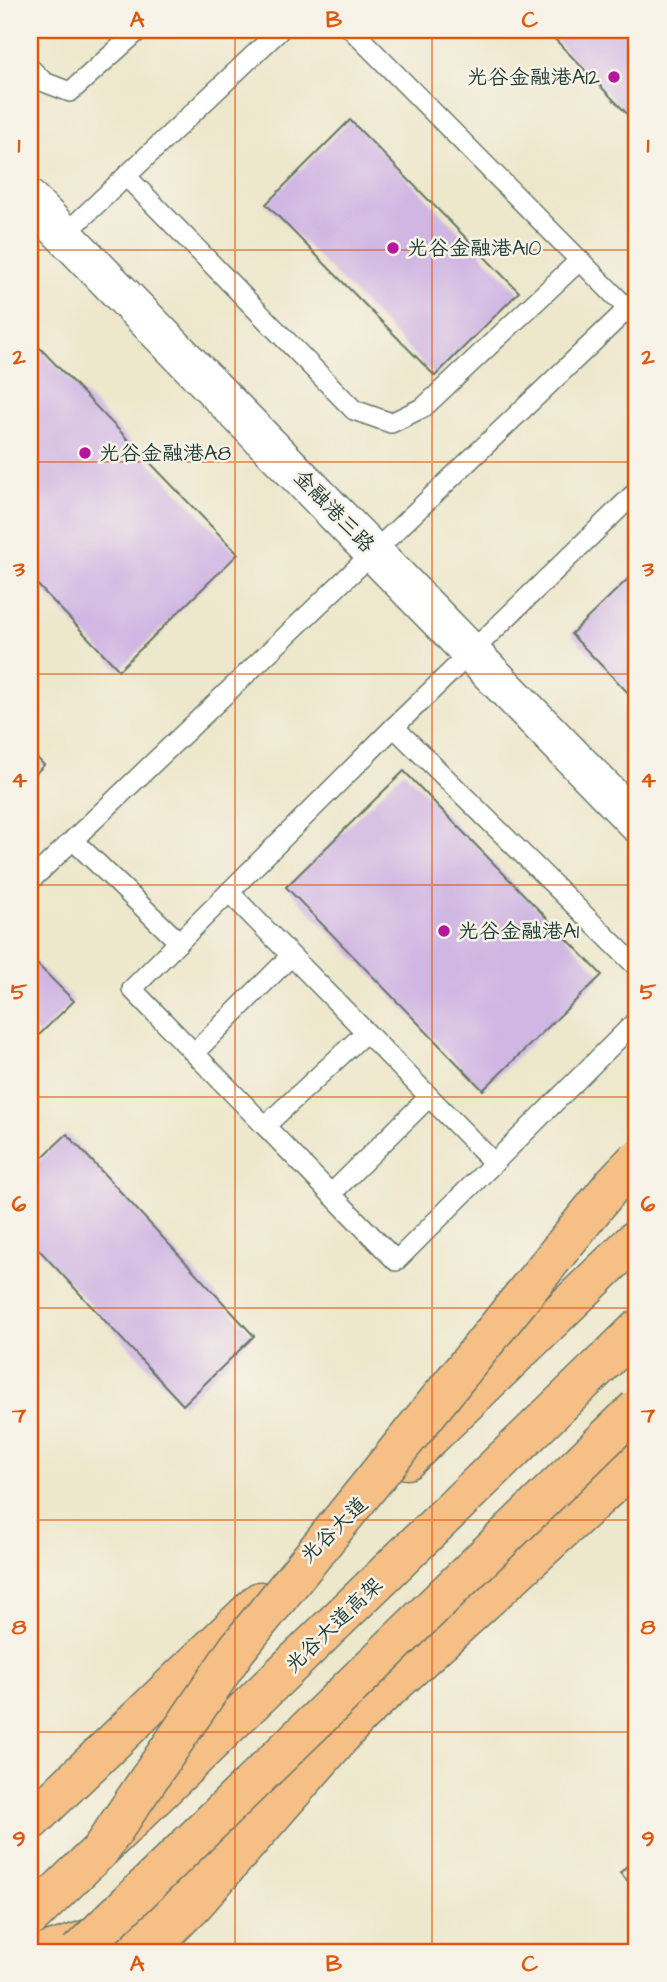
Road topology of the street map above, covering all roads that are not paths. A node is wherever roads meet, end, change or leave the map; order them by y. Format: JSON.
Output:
{"nodes":[{"id":1,"x":139,"y":30,"type":"edge"},
{"id":2,"x":280,"y":30,"type":"edge"},
{"id":3,"x":352,"y":30,"type":"edge"},
{"id":4,"x":30,"y":68,"type":"edge"},
{"id":5,"x":126,"y":176,"type":"junction"},
{"id":6,"x":30,"y":200,"type":"edge"},
{"id":7,"x":64,"y":235,"type":"junction"},
{"id":8,"x":580,"y":260,"type":"junction"},
{"id":9,"x":633,"y":304,"type":"edge"},
{"id":10,"x":637,"y":491,"type":"edge"},
{"id":11,"x":375,"y":553,"type":"junction"},
{"id":12,"x":470,"y":652,"type":"junction"},
{"id":13,"x":394,"y":727,"type":"junction"},
{"id":14,"x":637,"y":823,"type":"edge"},
{"id":15,"x":73,"y":841,"type":"junction"},
{"id":16,"x":30,"y":881,"type":"edge"},
{"id":17,"x":229,"y":892,"type":"junction"},
{"id":18,"x":179,"y":942,"type":"junction"},
{"id":19,"x":290,"y":956,"type":"junction"},
{"id":20,"x":637,"y":967,"type":"edge"},
{"id":21,"x":637,"y":1020,"type":"edge"},
{"id":22,"x":366,"y":1032,"type":"junction"},
{"id":23,"x":194,"y":1053,"type":"junction"},
{"id":24,"x":429,"y":1097,"type":"junction"},
{"id":25,"x":265,"y":1126,"type":"junction"},
{"id":26,"x":637,"y":1159,"type":"edge"},
{"id":27,"x":494,"y":1163,"type":"junction"},
{"id":28,"x":331,"y":1194,"type":"junction"},
{"id":29,"x":637,"y":1238,"type":"edge"},
{"id":30,"x":637,"y":1331,"type":"edge"},
{"id":31,"x":637,"y":1408,"type":"edge"},
{"id":32,"x":637,"y":1462,"type":"edge"},
{"id":33,"x":358,"y":1717,"type":"junction"},
{"id":34,"x":30,"y":1822,"type":"edge"},
{"id":35,"x":99,"y":1852,"type":"junction"},
{"id":36,"x":30,"y":1918,"type":"edge"},
{"id":37,"x":48,"y":1952,"type":"edge"},
{"id":38,"x":78,"y":1952,"type":"edge"},
{"id":39,"x":146,"y":1952,"type":"edge"}],
"edges":[{"from":1,"to":4,"type":"lane"},
{"from":2,"to":5,"type":"lane"},
{"from":3,"to":8,"type":"lane"},
{"from":5,"to":7,"type":"lane"},
{"from":5,"to":8,"type":"lane"},
{"from":6,"to":7,"type":"street","name":"金融港三路"},
{"from":7,"to":11,"type":"street","name":"金融港三路"},
{"from":8,"to":9,"type":"lane"},
{"from":9,"to":11,"type":"lane"},
{"from":10,"to":12,"type":"lane"},
{"from":11,"to":12,"type":"street","name":"金融港三路"},
{"from":11,"to":15,"type":"lane"},
{"from":12,"to":13,"type":"lane"},
{"from":12,"to":14,"type":"street","name":"金融港三路"},
{"from":13,"to":17,"type":"lane"},
{"from":13,"to":20,"type":"lane"},
{"from":15,"to":16,"type":"lane"},
{"from":15,"to":18,"type":"lane"},
{"from":17,"to":18,"type":"lane"},
{"from":17,"to":19,"type":"lane"},
{"from":18,"to":23,"type":"lane"},
{"from":19,"to":22,"type":"lane"},
{"from":19,"to":23,"type":"lane"},
{"from":21,"to":27,"type":"lane"},
{"from":22,"to":24,"type":"lane"},
{"from":22,"to":25,"type":"lane"},
{"from":23,"to":25,"type":"lane"},
{"from":24,"to":27,"type":"lane"},
{"from":24,"to":28,"type":"lane"},
{"from":25,"to":28,"type":"lane"},
{"from":26,"to":35,"type":"main road","bridge":true},
{"from":27,"to":28,"type":"lane"},
{"from":29,"to":34,"type":"main road","name":"光谷大道"},
{"from":30,"to":35,"type":"main road","name":"光谷大道高架","bridge":true},
{"from":31,"to":38,"type":"main road","bridge":true},
{"from":32,"to":33,"type":"main road"},
{"from":33,"to":37,"type":"main road"},
{"from":33,"to":39,"type":"main road"},
{"from":35,"to":36,"type":"main road","name":"光谷大道高架"}]}
